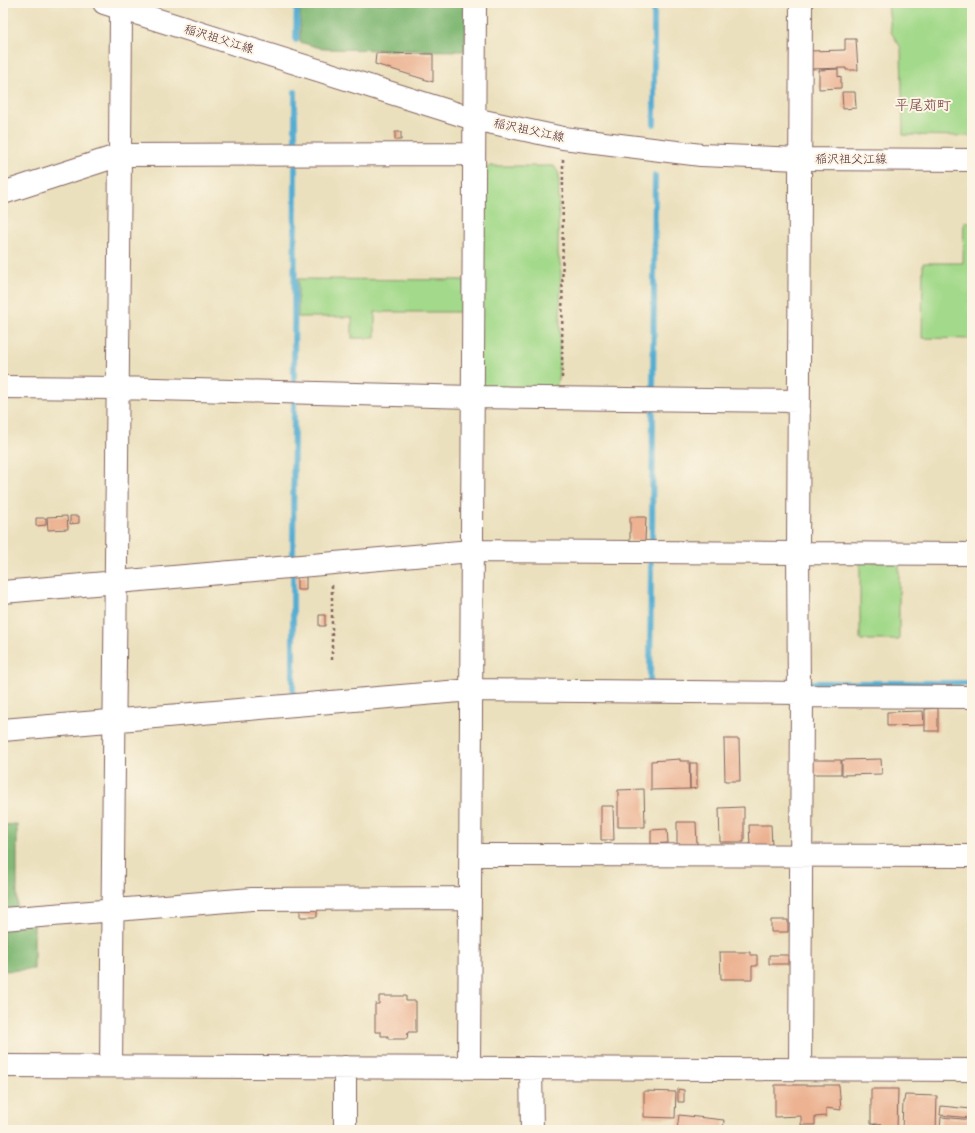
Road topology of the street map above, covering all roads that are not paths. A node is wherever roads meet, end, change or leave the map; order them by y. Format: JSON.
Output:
{"nodes":[{"id":1,"x":475,"y":3,"type":"edge"},
{"id":2,"x":801,"y":3,"type":"edge"},
{"id":3,"x":115,"y":5,"type":"edge"},
{"id":4,"x":474,"y":119,"type":"junction"},
{"id":5,"x":474,"y":154,"type":"junction"},
{"id":6,"x":120,"y":155,"type":"junction"},
{"id":7,"x":800,"y":159,"type":"junction"},
{"id":8,"x":972,"y":160,"type":"edge"},
{"id":9,"x":3,"y":193,"type":"edge"},
{"id":10,"x":3,"y":387,"type":"edge"},
{"id":11,"x":117,"y":388,"type":"junction"},
{"id":12,"x":472,"y":397,"type":"junction"},
{"id":13,"x":799,"y":401,"type":"junction"},
{"id":14,"x":471,"y":551,"type":"junction"},
{"id":15,"x":798,"y":553,"type":"junction"},
{"id":16,"x":972,"y":554,"type":"edge"},
{"id":17,"x":115,"y":581,"type":"junction"},
{"id":18,"x":3,"y":592,"type":"edge"},
{"id":19,"x":471,"y":690,"type":"junction"},
{"id":20,"x":801,"y":695,"type":"junction"},
{"id":21,"x":972,"y":697,"type":"edge"},
{"id":22,"x":114,"y":721,"type":"junction"},
{"id":23,"x":3,"y":730,"type":"edge"},
{"id":24,"x":470,"y":856,"type":"junction"},
{"id":25,"x":801,"y":856,"type":"junction"},
{"id":26,"x":972,"y":856,"type":"edge"},
{"id":27,"x":470,"y":898,"type":"junction"},
{"id":28,"x":112,"y":910,"type":"junction"},
{"id":29,"x":3,"y":919,"type":"edge"},
{"id":30,"x":3,"y":1066,"type":"edge"},
{"id":31,"x":111,"y":1066,"type":"junction"},
{"id":32,"x":345,"y":1068,"type":"junction"},
{"id":33,"x":469,"y":1068,"type":"junction"},
{"id":34,"x":531,"y":1068,"type":"junction"},
{"id":35,"x":800,"y":1069,"type":"junction"},
{"id":36,"x":972,"y":1070,"type":"edge"},
{"id":37,"x":344,"y":1130,"type":"edge"},
{"id":38,"x":532,"y":1130,"type":"edge"}],
"edges":[{"from":1,"to":4,"type":"street"},
{"from":2,"to":7,"type":"street"},
{"from":3,"to":4,"type":"street","name":"稲沢祖父江線"},
{"from":3,"to":6,"type":"street"},
{"from":4,"to":5,"type":"street"},
{"from":4,"to":7,"type":"street","name":"稲沢祖父江線"},
{"from":5,"to":6,"type":"street"},
{"from":5,"to":12,"type":"street"},
{"from":6,"to":9,"type":"street"},
{"from":6,"to":11,"type":"street"},
{"from":7,"to":8,"type":"street","name":"稲沢祖父江線"},
{"from":7,"to":13,"type":"street"},
{"from":10,"to":11,"type":"street"},
{"from":11,"to":12,"type":"street"},
{"from":11,"to":17,"type":"street"},
{"from":12,"to":13,"type":"street"},
{"from":12,"to":14,"type":"street"},
{"from":13,"to":15,"type":"street"},
{"from":14,"to":15,"type":"street"},
{"from":14,"to":17,"type":"street"},
{"from":14,"to":19,"type":"street"},
{"from":15,"to":16,"type":"street"},
{"from":15,"to":20,"type":"street"},
{"from":17,"to":18,"type":"street"},
{"from":17,"to":22,"type":"street"},
{"from":19,"to":20,"type":"street"},
{"from":19,"to":22,"type":"street"},
{"from":19,"to":24,"type":"street"},
{"from":20,"to":21,"type":"street"},
{"from":20,"to":25,"type":"street"},
{"from":22,"to":23,"type":"street"},
{"from":22,"to":28,"type":"street"},
{"from":24,"to":25,"type":"street"},
{"from":24,"to":27,"type":"street"},
{"from":25,"to":26,"type":"street"},
{"from":25,"to":35,"type":"street"},
{"from":27,"to":28,"type":"street"},
{"from":27,"to":33,"type":"street"},
{"from":28,"to":29,"type":"street"},
{"from":28,"to":31,"type":"street"},
{"from":30,"to":31,"type":"street"},
{"from":31,"to":32,"type":"street"},
{"from":32,"to":33,"type":"street"},
{"from":32,"to":37,"type":"street"},
{"from":33,"to":34,"type":"street"},
{"from":34,"to":35,"type":"street"},
{"from":34,"to":38,"type":"street"},
{"from":35,"to":36,"type":"street"}]}
